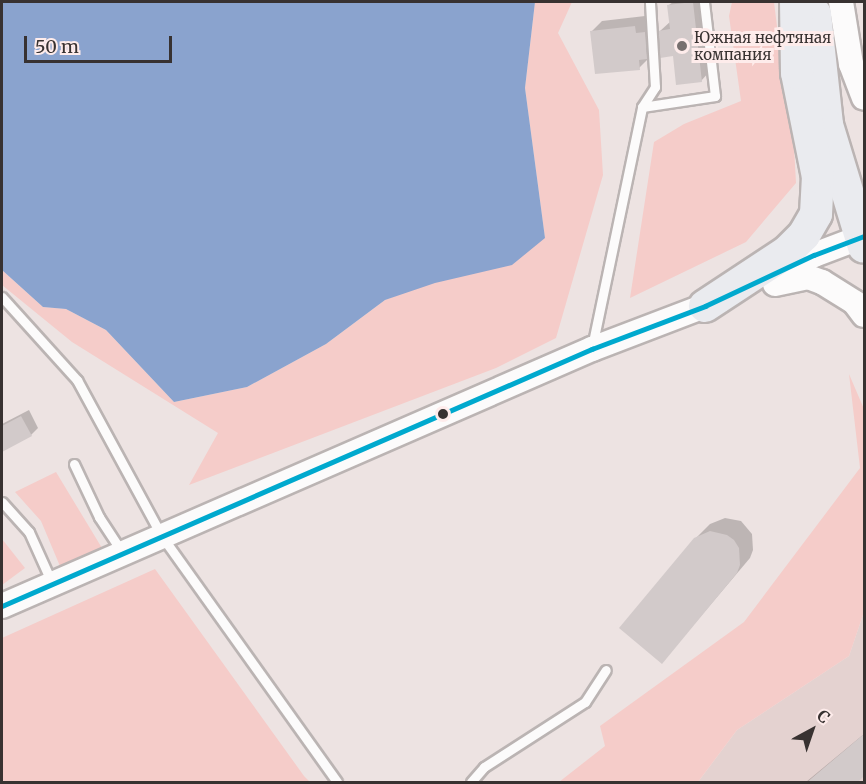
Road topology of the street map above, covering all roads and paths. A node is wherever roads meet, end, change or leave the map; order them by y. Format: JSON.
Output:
{"nodes":[{"id":1,"x":650,"y":2,"type":"edge"},
{"id":2,"x":704,"y":2,"type":"edge"},
{"id":3,"x":796,"y":2,"type":"edge"},
{"id":4,"x":814,"y":2,"type":"edge"},
{"id":5,"x":842,"y":2,"type":"edge"},
{"id":6,"x":864,"y":98,"type":"edge"},
{"id":7,"x":642,"y":107,"type":"junction"},
{"id":8,"x":863,"y":240,"type":"edge"},
{"id":9,"x":2,"y":297,"type":"edge"},
{"id":10,"x":717,"y":301,"type":"junction"},
{"id":11,"x":864,"y":315,"type":"edge"},
{"id":12,"x":592,"y":349,"type":"junction"},
{"id":13,"x":74,"y":464,"type":"dead end"},
{"id":14,"x":2,"y":502,"type":"edge"},
{"id":15,"x":161,"y":535,"type":"junction"},
{"id":16,"x":122,"y":552,"type":"junction"},
{"id":17,"x":52,"y":583,"type":"junction"},
{"id":18,"x":2,"y":606,"type":"edge"},
{"id":19,"x":606,"y":670,"type":"dead end"},
{"id":20,"x":337,"y":783,"type":"edge"},
{"id":21,"x":471,"y":783,"type":"edge"}],
"edges":[{"from":1,"to":7,"type":"lane"},
{"from":2,"to":7,"type":"lane"},
{"from":3,"to":10,"type":"highway"},
{"from":4,"to":8,"type":"highway"},
{"from":5,"to":6,"type":"street"},
{"from":7,"to":12,"type":"lane"},
{"from":8,"to":10,"type":"street"},
{"from":9,"to":15,"type":"lane"},
{"from":10,"to":11,"type":"street"},
{"from":10,"to":12,"type":"street"},
{"from":12,"to":15,"type":"street"},
{"from":13,"to":16,"type":"lane"},
{"from":14,"to":17,"type":"lane"},
{"from":15,"to":16,"type":"street"},
{"from":15,"to":20,"type":"lane"},
{"from":16,"to":17,"type":"street"},
{"from":17,"to":18,"type":"street"},
{"from":19,"to":21,"type":"lane"}]}
